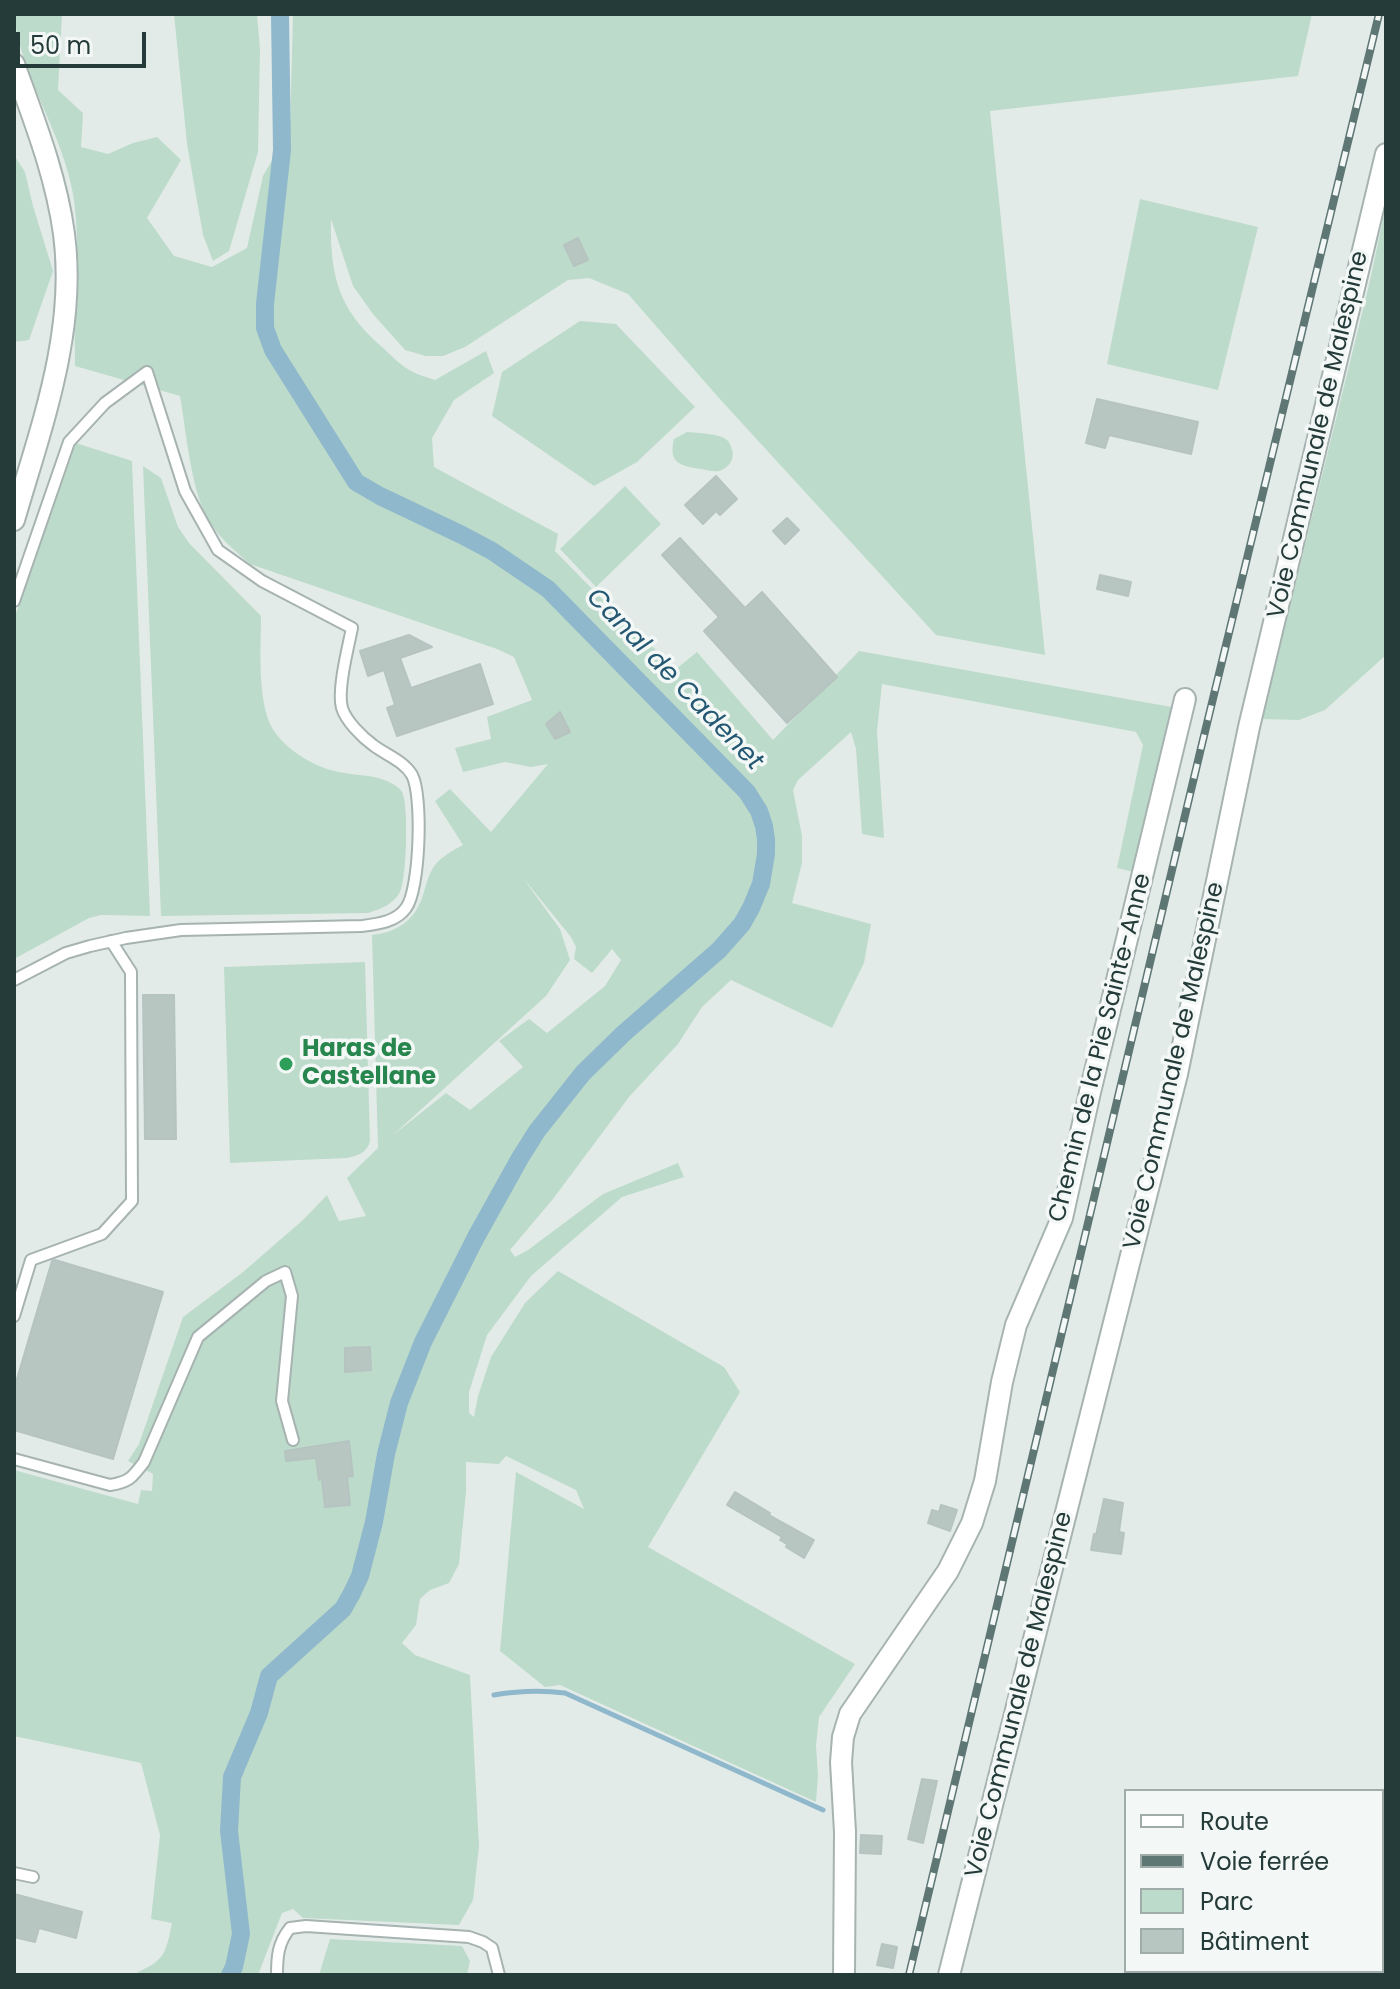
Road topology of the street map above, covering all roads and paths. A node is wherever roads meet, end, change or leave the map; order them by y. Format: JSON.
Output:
{"nodes":[{"id":1,"x":14,"y":64,"type":"edge"},
{"id":2,"x":1386,"y":154,"type":"edge"},
{"id":3,"x":14,"y":520,"type":"edge"},
{"id":4,"x":14,"y":601,"type":"edge"},
{"id":5,"x":1185,"y":699,"type":"dead end"},
{"id":6,"x":111,"y":941,"type":"junction"},
{"id":7,"x":14,"y":980,"type":"edge"},
{"id":8,"x":14,"y":1316,"type":"edge"},
{"id":9,"x":293,"y":1440,"type":"dead end"},
{"id":10,"x":14,"y":1459,"type":"edge"},
{"id":11,"x":14,"y":1873,"type":"edge"},
{"id":12,"x":33,"y":1877,"type":"dead end"},
{"id":13,"x":277,"y":1975,"type":"edge"},
{"id":14,"x":499,"y":1975,"type":"edge"},
{"id":15,"x":844,"y":1975,"type":"edge"},
{"id":16,"x":949,"y":1975,"type":"edge"}],
"edges":[{"from":1,"to":3,"type":"street"},
{"from":2,"to":16,"type":"street","name":"Voie Communale de Malespine"},
{"from":4,"to":6,"type":"lane"},
{"from":5,"to":15,"type":"street","name":"Chemin de la Pie Sainte-Anne"},
{"from":6,"to":7,"type":"lane"},
{"from":6,"to":8,"type":"lane"},
{"from":9,"to":10,"type":"lane"},
{"from":11,"to":12,"type":"lane"},
{"from":13,"to":14,"type":"lane"}]}
